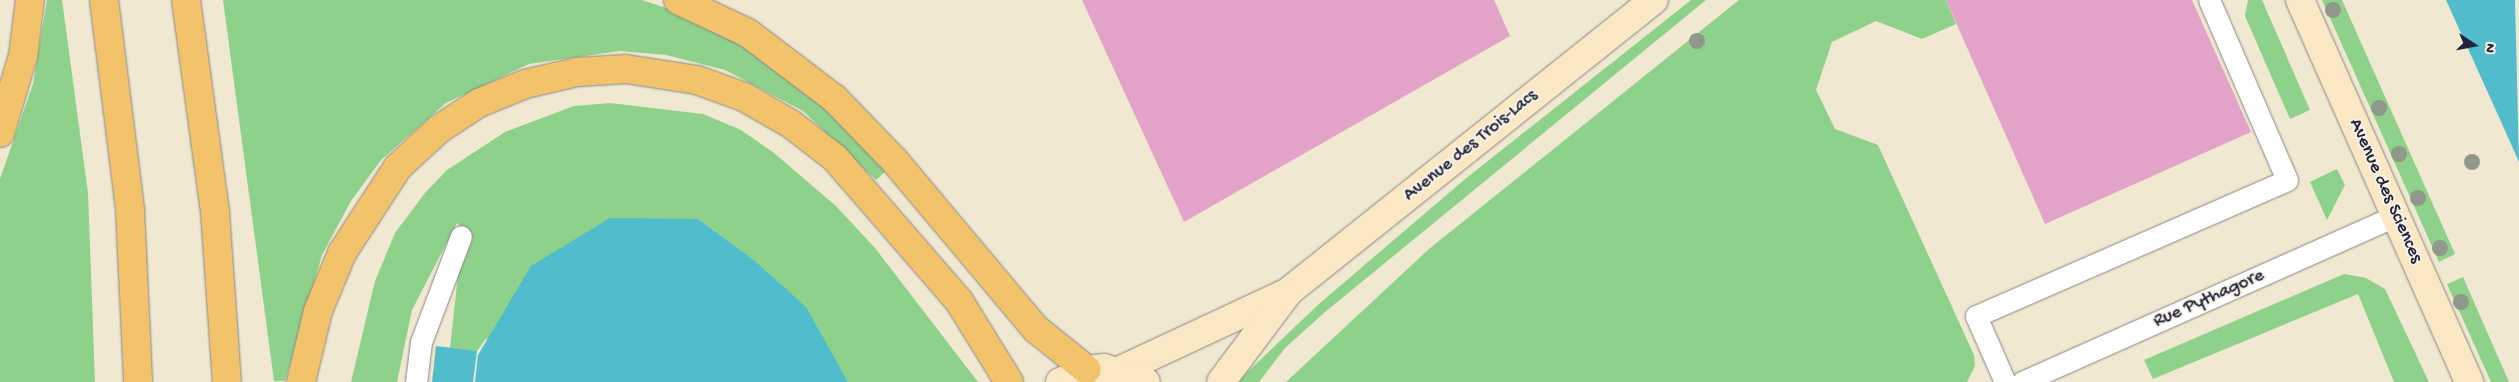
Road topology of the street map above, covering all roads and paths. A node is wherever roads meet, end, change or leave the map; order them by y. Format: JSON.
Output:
{"nodes":[{"id":1,"x":30,"y":0,"type":"edge"},
{"id":2,"x":104,"y":0,"type":"edge"},
{"id":3,"x":186,"y":0,"type":"edge"},
{"id":4,"x":678,"y":0,"type":"edge"},
{"id":5,"x":1654,"y":0,"type":"edge"},
{"id":6,"x":2209,"y":0,"type":"edge"},
{"id":7,"x":2300,"y":0,"type":"edge"},
{"id":8,"x":0,"y":133,"type":"edge"},
{"id":9,"x":2395,"y":216,"type":"junction"},
{"id":10,"x":461,"y":236,"type":"dead end"},
{"id":11,"x":1288,"y":292,"type":"junction"},
{"id":12,"x":1087,"y":370,"type":"junction"},
{"id":13,"x":1121,"y":370,"type":"junction"},
{"id":14,"x":138,"y":382,"type":"edge"},
{"id":15,"x":227,"y":382,"type":"edge"},
{"id":16,"x":301,"y":382,"type":"edge"},
{"id":17,"x":416,"y":382,"type":"edge"},
{"id":18,"x":1009,"y":382,"type":"edge"},
{"id":19,"x":1060,"y":382,"type":"edge"},
{"id":20,"x":1146,"y":382,"type":"edge"},
{"id":21,"x":1221,"y":382,"type":"edge"},
{"id":22,"x":2005,"y":382,"type":"edge"},
{"id":23,"x":2022,"y":382,"type":"edge"},
{"id":24,"x":2469,"y":382,"type":"edge"}],
"edges":[{"from":1,"to":8,"type":"highway"},
{"from":2,"to":14,"type":"highway"},
{"from":3,"to":15,"type":"highway"},
{"from":4,"to":12,"type":"highway"},
{"from":5,"to":11,"type":"street","name":"Avenue des Trois-Lacs"},
{"from":6,"to":22,"type":"lane"},
{"from":7,"to":9,"type":"street","name":"Avenue des Sciences"},
{"from":9,"to":23,"type":"lane","name":"Rue Pythagore"},
{"from":9,"to":24,"type":"street","name":"Avenue des Sciences"},
{"from":10,"to":17,"type":"lane"},
{"from":11,"to":13,"type":"street","name":"Avenue des Trois-Lacs"},
{"from":11,"to":21,"type":"street","name":"Avenue des Trois-Lacs"},
{"from":12,"to":13,"type":"street","name":"Avenue des Trois-Lacs"},
{"from":12,"to":19,"type":"street","name":"Avenue des Trois-Lacs"},
{"from":13,"to":20,"type":"street","name":"Avenue des Trois-Lacs"},
{"from":16,"to":18,"type":"highway"}]}
